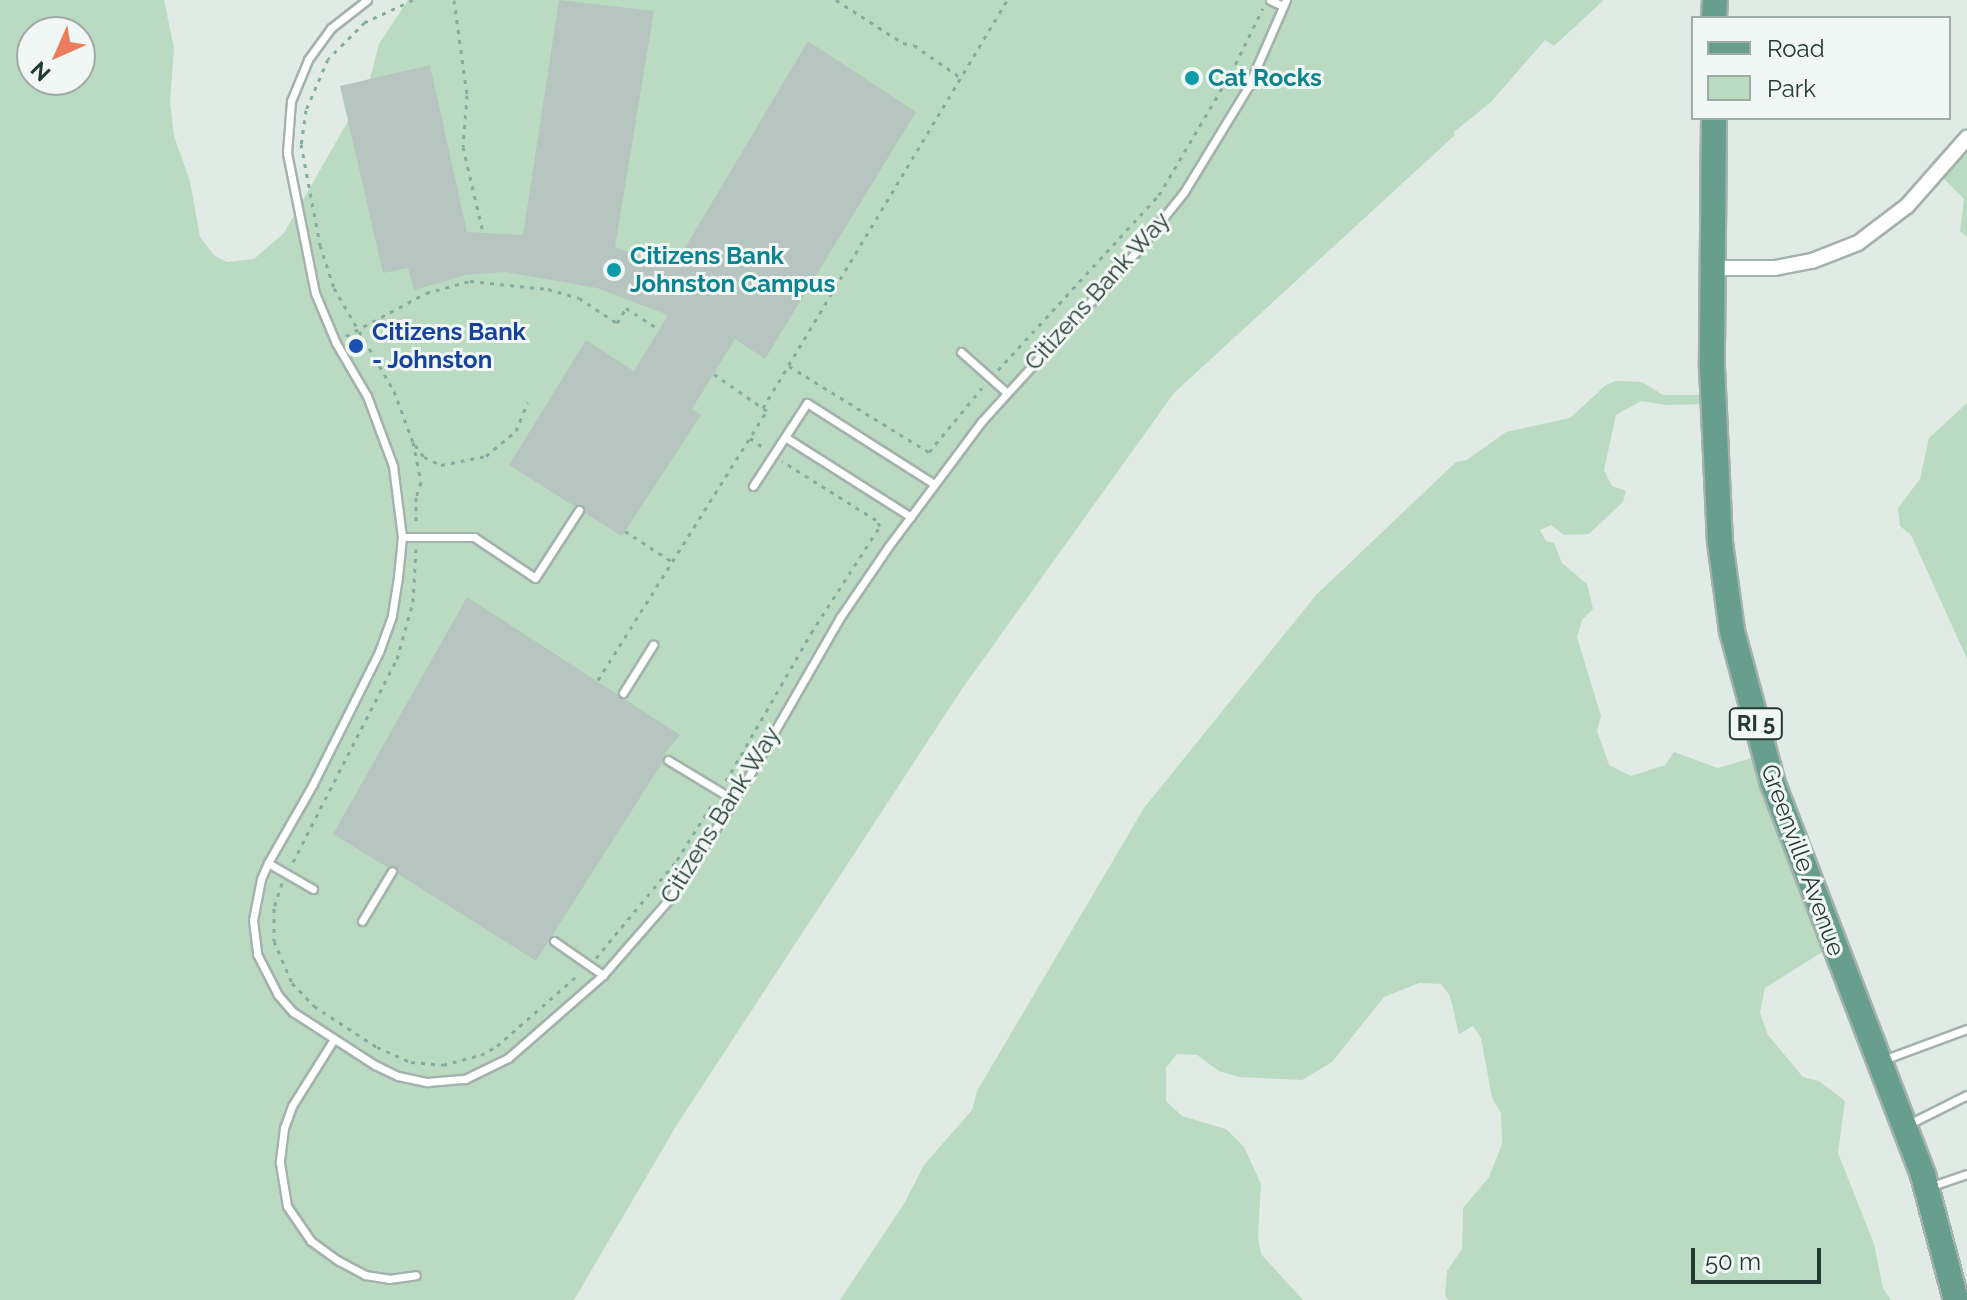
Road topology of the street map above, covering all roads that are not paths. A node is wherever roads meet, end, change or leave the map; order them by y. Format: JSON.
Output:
{"nodes":[{"id":1,"x":367,"y":0,"type":"edge"},
{"id":2,"x":1268,"y":0,"type":"edge"},
{"id":3,"x":1284,"y":3,"type":"edge"},
{"id":4,"x":1714,"y":120,"type":"edge"},
{"id":5,"x":1967,"y":138,"type":"edge"},
{"id":6,"x":1713,"y":268,"type":"junction"},
{"id":7,"x":961,"y":352,"type":"dead end"},
{"id":8,"x":1006,"y":392,"type":"junction"},
{"id":9,"x":785,"y":437,"type":"junction"},
{"id":10,"x":934,"y":484,"type":"junction"},
{"id":11,"x":753,"y":486,"type":"dead end"},
{"id":12,"x":579,"y":510,"type":"dead end"},
{"id":13,"x":911,"y":517,"type":"junction"},
{"id":14,"x":402,"y":537,"type":"junction"},
{"id":15,"x":653,"y":645,"type":"dead end"},
{"id":16,"x":623,"y":693,"type":"dead end"},
{"id":17,"x":668,"y":760,"type":"dead end"},
{"id":18,"x":734,"y":800,"type":"junction"},
{"id":19,"x":268,"y":863,"type":"junction"},
{"id":20,"x":392,"y":871,"type":"dead end"},
{"id":21,"x":313,"y":889,"type":"dead end"},
{"id":22,"x":362,"y":921,"type":"dead end"},
{"id":23,"x":554,"y":941,"type":"dead end"},
{"id":24,"x":603,"y":975,"type":"junction"},
{"id":25,"x":1967,"y":1029,"type":"edge"},
{"id":26,"x":334,"y":1039,"type":"junction"},
{"id":27,"x":1881,"y":1061,"type":"junction"},
{"id":28,"x":1967,"y":1095,"type":"edge"},
{"id":29,"x":1905,"y":1126,"type":"junction"},
{"id":30,"x":1967,"y":1174,"type":"edge"},
{"id":31,"x":1927,"y":1188,"type":"junction"},
{"id":32,"x":416,"y":1275,"type":"dead end"},
{"id":33,"x":1956,"y":1300,"type":"edge"}],
"edges":[{"from":1,"to":14,"type":"lane","name":"Citizens Bank Way"},
{"from":2,"to":3,"type":"lane"},
{"from":3,"to":8,"type":"lane","name":"Citizens Bank Way"},
{"from":4,"to":6,"type":"main road","name":"Greenville Avenue","number":"RI 5"},
{"from":5,"to":6,"type":"street"},
{"from":6,"to":27,"type":"main road","name":"Greenville Avenue","number":"RI 5"},
{"from":7,"to":8,"type":"lane"},
{"from":8,"to":10,"type":"lane","name":"Citizens Bank Way"},
{"from":9,"to":10,"type":"lane"},
{"from":9,"to":11,"type":"lane"},
{"from":9,"to":13,"type":"lane"},
{"from":10,"to":13,"type":"lane","name":"Citizens Bank Way"},
{"from":12,"to":14,"type":"lane"},
{"from":13,"to":18,"type":"lane","name":"Citizens Bank Way"},
{"from":14,"to":19,"type":"lane","name":"Citizens Bank Way"},
{"from":15,"to":16,"type":"lane"},
{"from":17,"to":18,"type":"lane"},
{"from":18,"to":24,"type":"lane","name":"Citizens Bank Way"},
{"from":19,"to":21,"type":"lane"},
{"from":19,"to":26,"type":"lane","name":"Citizens Bank Way"},
{"from":20,"to":22,"type":"lane"},
{"from":23,"to":24,"type":"lane"},
{"from":24,"to":26,"type":"lane","name":"Citizens Bank Way"},
{"from":25,"to":27,"type":"lane"},
{"from":26,"to":32,"type":"lane"},
{"from":27,"to":29,"type":"main road","name":"Greenville Avenue","number":"RI 5"},
{"from":28,"to":29,"type":"lane"},
{"from":29,"to":31,"type":"main road","name":"Greenville Avenue","number":"RI 5"},
{"from":30,"to":31,"type":"lane"},
{"from":31,"to":33,"type":"main road","name":"Greenville Avenue","number":"RI 5"}]}
